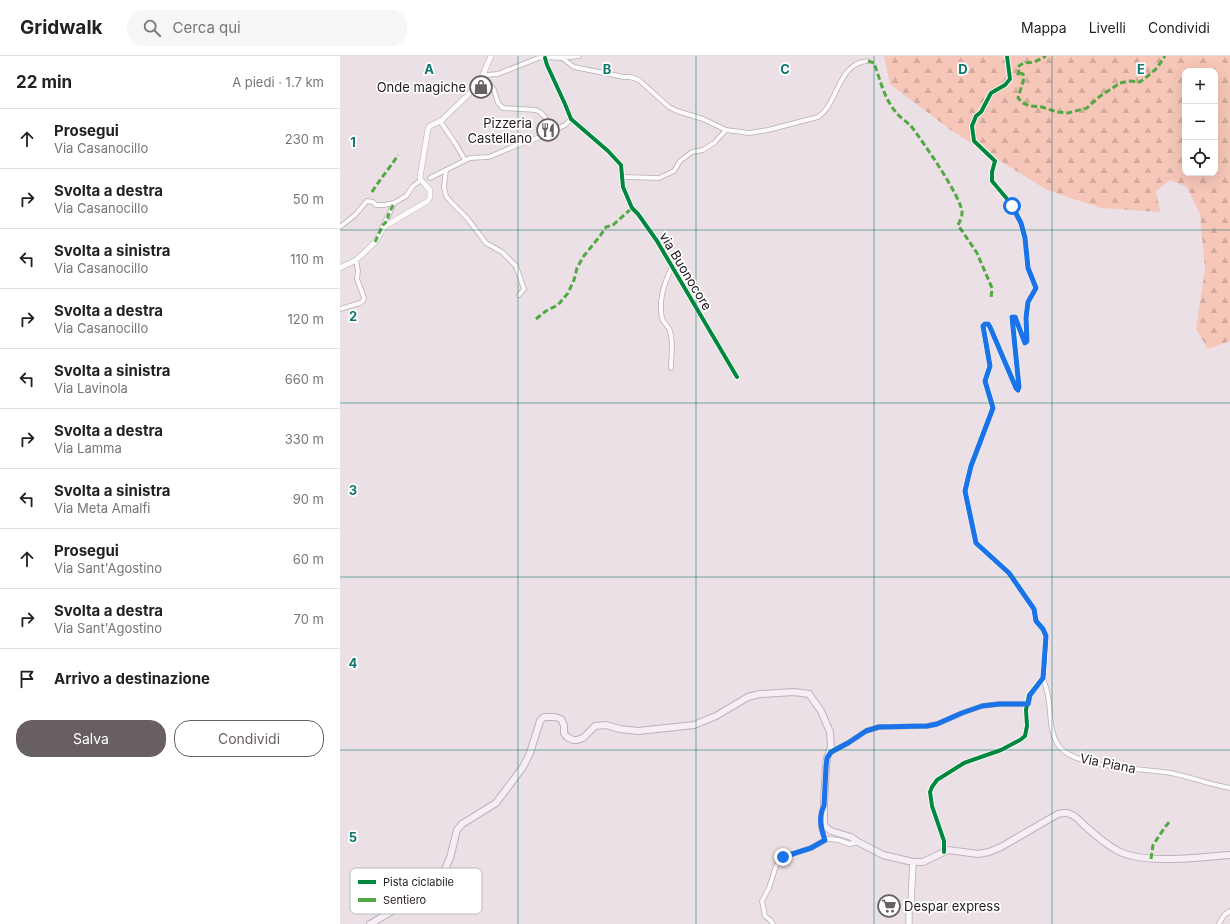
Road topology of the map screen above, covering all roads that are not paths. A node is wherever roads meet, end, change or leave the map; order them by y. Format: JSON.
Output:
{"nodes":[{"id":1,"x":491,"y":56,"type":"edge"},
{"id":2,"x":579,"y":56,"type":"edge"},
{"id":3,"x":1007,"y":56,"type":"edge"},
{"id":4,"x":542,"y":57,"type":"edge"},
{"id":5,"x":562,"y":58,"type":"junction"},
{"id":6,"x":868,"y":61,"type":"dead end"},
{"id":7,"x":482,"y":78,"type":"junction"},
{"id":8,"x":545,"y":117,"type":"dead end"},
{"id":9,"x":571,"y":119,"type":"junction"},
{"id":10,"x":440,"y":121,"type":"junction"},
{"id":11,"x":726,"y":130,"type":"junction"},
{"id":12,"x":464,"y":160,"type":"junction"},
{"id":13,"x":446,"y":170,"type":"junction"},
{"id":14,"x":623,"y":177,"type":"junction"},
{"id":15,"x":430,"y":178,"type":"dead end"},
{"id":16,"x":421,"y":180,"type":"junction"},
{"id":17,"x":394,"y":203,"type":"junction"},
{"id":18,"x":340,"y":226,"type":"edge"},
{"id":19,"x":375,"y":242,"type":"junction"},
{"id":20,"x":356,"y":260,"type":"junction"},
{"id":21,"x":672,"y":267,"type":"junction"},
{"id":22,"x":340,"y":268,"type":"edge"},
{"id":23,"x":519,"y":295,"type":"dead end"},
{"id":24,"x":340,"y":309,"type":"edge"},
{"id":25,"x":671,"y":368,"type":"dead end"},
{"id":26,"x":737,"y":377,"type":"dead end"},
{"id":27,"x":1043,"y":678,"type":"junction"},
{"id":28,"x":1028,"y":704,"type":"junction"},
{"id":29,"x":831,"y":752,"type":"junction"},
{"id":30,"x":1230,"y":788,"type":"edge"},
{"id":31,"x":824,"y":806,"type":"junction"},
{"id":32,"x":825,"y":840,"type":"junction"},
{"id":33,"x":858,"y":842,"type":"junction"},
{"id":34,"x":944,"y":852,"type":"junction"},
{"id":35,"x":1230,"y":855,"type":"edge"},
{"id":36,"x":913,"y":862,"type":"junction"},
{"id":37,"x":445,"y":868,"type":"edge"},
{"id":38,"x":1230,"y":911,"type":"edge"},
{"id":39,"x":387,"y":914,"type":"edge"},
{"id":40,"x":370,"y":924,"type":"edge"},
{"id":41,"x":773,"y":924,"type":"edge"},
{"id":42,"x":909,"y":924,"type":"edge"},
{"id":43,"x":1219,"y":924,"type":"edge"}],
"edges":[{"from":1,"to":7,"type":"street"},
{"from":2,"to":5,"type":"street"},
{"from":3,"to":27,"type":"street"},
{"from":4,"to":5,"type":"street"},
{"from":4,"to":7,"type":"street"},
{"from":4,"to":9,"type":"street","name":"via Buonocore"},
{"from":5,"to":11,"type":"street"},
{"from":6,"to":11,"type":"street"},
{"from":7,"to":8,"type":"street"},
{"from":7,"to":10,"type":"street"},
{"from":9,"to":12,"type":"street"},
{"from":9,"to":14,"type":"street","name":"via Buonocore"},
{"from":10,"to":12,"type":"street"},
{"from":10,"to":16,"type":"street"},
{"from":11,"to":14,"type":"street"},
{"from":12,"to":13,"type":"street"},
{"from":13,"to":15,"type":"street"},
{"from":13,"to":23,"type":"street"},
{"from":14,"to":21,"type":"street","name":"via Buonocore"},
{"from":16,"to":17,"type":"street"},
{"from":16,"to":19,"type":"street"},
{"from":17,"to":18,"type":"street"},
{"from":17,"to":19,"type":"street"},
{"from":19,"to":20,"type":"street"},
{"from":20,"to":22,"type":"street"},
{"from":20,"to":24,"type":"street"},
{"from":21,"to":25,"type":"street"},
{"from":21,"to":26,"type":"street","name":"via Buonocore"},
{"from":27,"to":28,"type":"street"},
{"from":27,"to":30,"type":"street","name":"Via Piana"},
{"from":28,"to":29,"type":"street"},
{"from":28,"to":34,"type":"street"},
{"from":29,"to":31,"type":"main road"},
{"from":29,"to":37,"type":"main road"},
{"from":31,"to":32,"type":"street"},
{"from":31,"to":33,"type":"main road"},
{"from":32,"to":33,"type":"street"},
{"from":32,"to":41,"type":"street"},
{"from":33,"to":36,"type":"main road"},
{"from":34,"to":35,"type":"main road"},
{"from":34,"to":36,"type":"main road"},
{"from":36,"to":42,"type":"main road"},
{"from":38,"to":43,"type":"street"},
{"from":39,"to":40,"type":"main road"}]}
